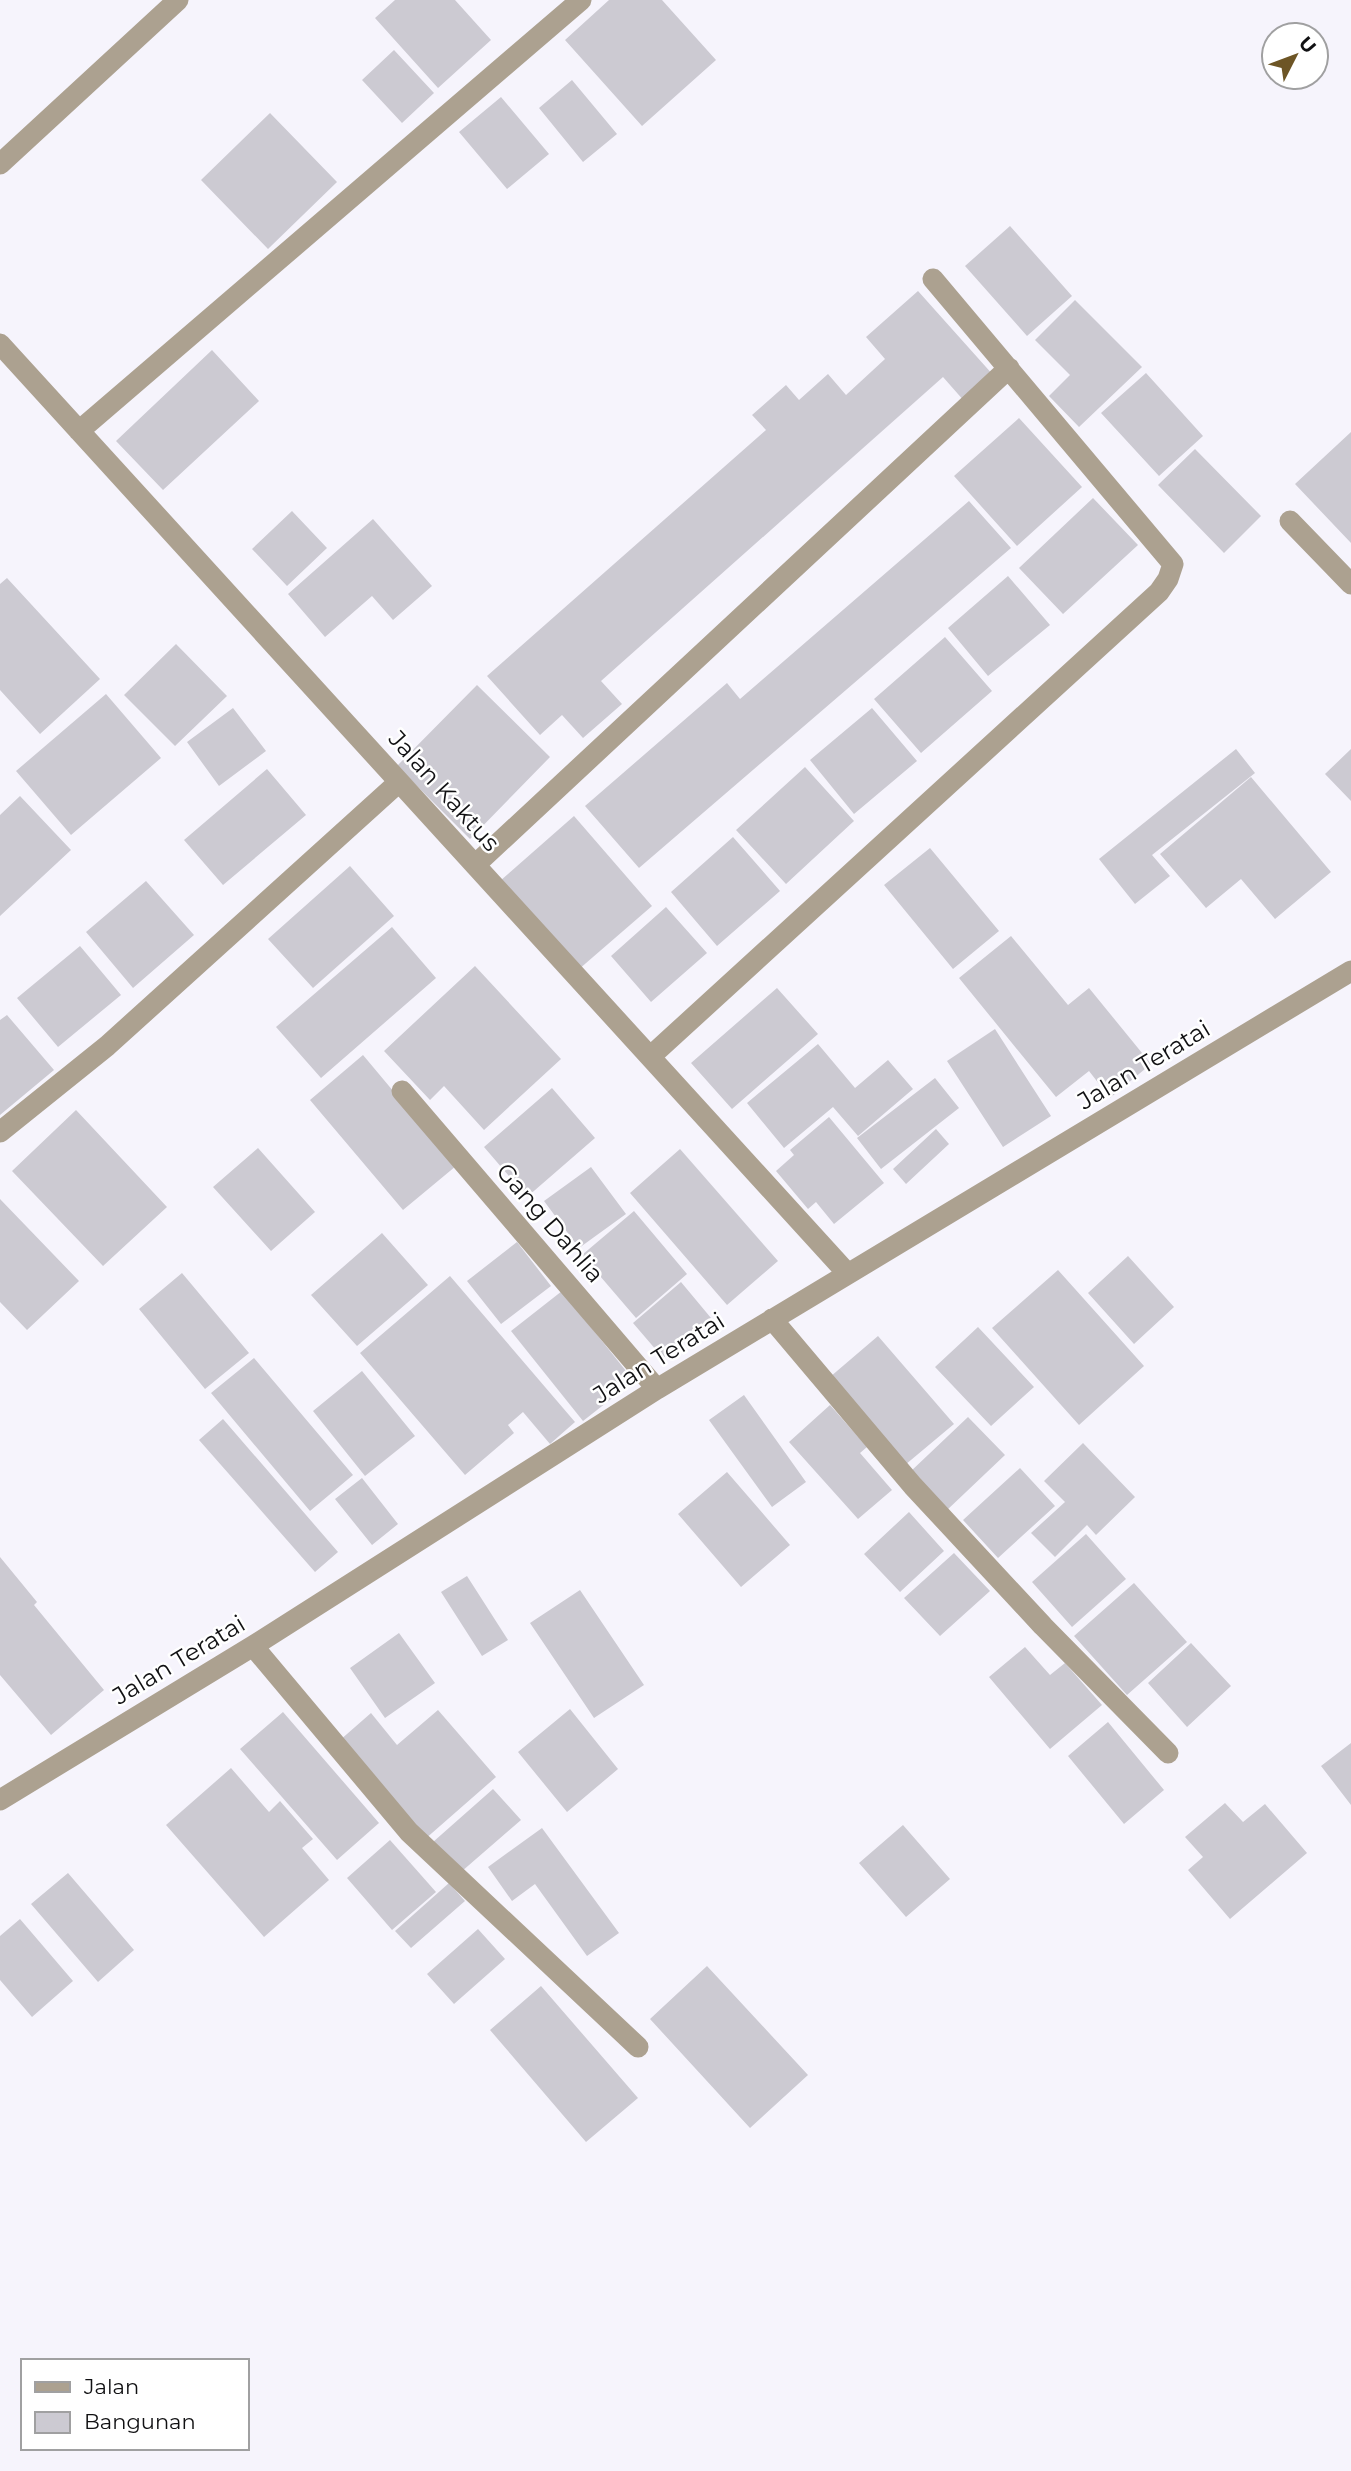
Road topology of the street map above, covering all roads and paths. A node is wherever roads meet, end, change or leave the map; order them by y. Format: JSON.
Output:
{"nodes":[{"id":1,"x":178,"y":0,"type":"edge"},
{"id":2,"x":581,"y":0,"type":"edge"},
{"id":3,"x":0,"y":164,"type":"edge"},
{"id":4,"x":933,"y":279,"type":"dead end"},
{"id":5,"x":0,"y":344,"type":"edge"},
{"id":6,"x":1009,"y":368,"type":"junction"},
{"id":7,"x":79,"y":431,"type":"junction"},
{"id":8,"x":1290,"y":521,"type":"dead end"},
{"id":9,"x":1351,"y":584,"type":"edge"},
{"id":10,"x":400,"y":782,"type":"junction"},
{"id":11,"x":475,"y":865,"type":"junction"},
{"id":12,"x":1351,"y":971,"type":"edge"},
{"id":13,"x":650,"y":1056,"type":"junction"},
{"id":14,"x":402,"y":1091,"type":"dead end"},
{"id":15,"x":0,"y":1132,"type":"edge"},
{"id":16,"x":848,"y":1274,"type":"junction"},
{"id":17,"x":772,"y":1319,"type":"junction"},
{"id":18,"x":657,"y":1389,"type":"junction"},
{"id":19,"x":253,"y":1646,"type":"junction"},
{"id":20,"x":1168,"y":1753,"type":"dead end"},
{"id":21,"x":0,"y":1800,"type":"edge"},
{"id":22,"x":638,"y":2047,"type":"dead end"}],
"edges":[{"from":1,"to":3,"type":"street"},
{"from":2,"to":7,"type":"street"},
{"from":4,"to":6,"type":"street"},
{"from":5,"to":7,"type":"street","name":"Jalan Kaktus"},
{"from":6,"to":11,"type":"street"},
{"from":6,"to":13,"type":"street"},
{"from":7,"to":10,"type":"street","name":"Jalan Kaktus"},
{"from":8,"to":9,"type":"street"},
{"from":10,"to":11,"type":"street","name":"Jalan Kaktus"},
{"from":10,"to":15,"type":"street"},
{"from":11,"to":13,"type":"street","name":"Jalan Kaktus"},
{"from":12,"to":16,"type":"street","name":"Jalan Teratai"},
{"from":13,"to":16,"type":"street","name":"Jalan Kaktus"},
{"from":14,"to":18,"type":"street","name":"Gang Dahlia"},
{"from":16,"to":17,"type":"street","name":"Jalan Teratai"},
{"from":17,"to":18,"type":"street","name":"Jalan Teratai"},
{"from":17,"to":20,"type":"street"},
{"from":18,"to":19,"type":"street","name":"Jalan Teratai"},
{"from":19,"to":21,"type":"street","name":"Jalan Teratai"},
{"from":19,"to":22,"type":"street"}]}
